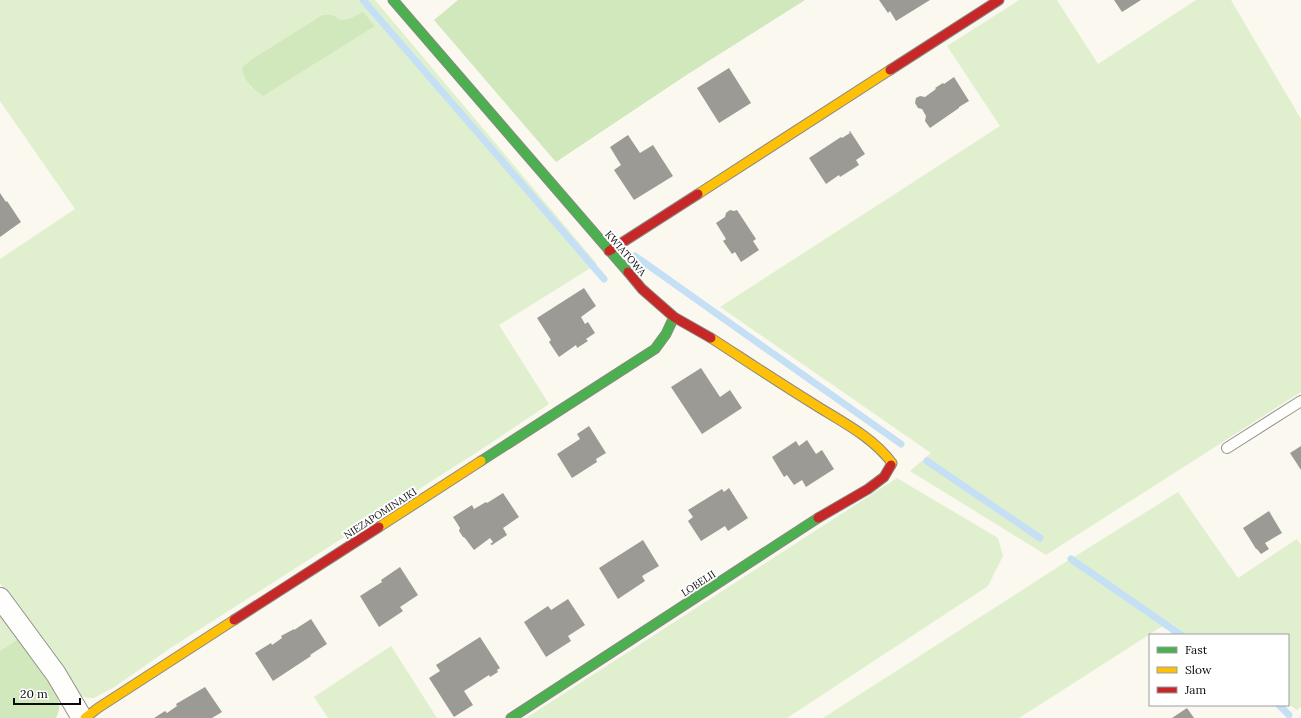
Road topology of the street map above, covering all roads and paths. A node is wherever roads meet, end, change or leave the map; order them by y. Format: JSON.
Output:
{"nodes":[{"id":1,"x":393,"y":0,"type":"edge"},
{"id":2,"x":999,"y":0,"type":"edge"},
{"id":3,"x":609,"y":251,"type":"junction"},
{"id":4,"x":674,"y":317,"type":"junction"},
{"id":5,"x":1301,"y":401,"type":"edge"},
{"id":6,"x":1227,"y":448,"type":"dead end"},
{"id":7,"x":892,"y":463,"type":"joint"},
{"id":8,"x":0,"y":598,"type":"edge"},
{"id":9,"x":82,"y":718,"type":"edge"},
{"id":10,"x":85,"y":718,"type":"edge"},
{"id":11,"x":511,"y":718,"type":"edge"}],
"edges":[{"from":1,"to":3,"type":"street","name":"KWIATOWA"},
{"from":2,"to":3,"type":"street"},
{"from":3,"to":4,"type":"street","name":"KWIATOWA"},
{"from":4,"to":7,"type":"street","name":"KWIATOWA"},
{"from":4,"to":10,"type":"street","name":"NIEZAPOMINAJKI"},
{"from":5,"to":6,"type":"lane"},
{"from":7,"to":11,"type":"street","name":"LOBELII"},
{"from":8,"to":9,"type":"street"}]}
